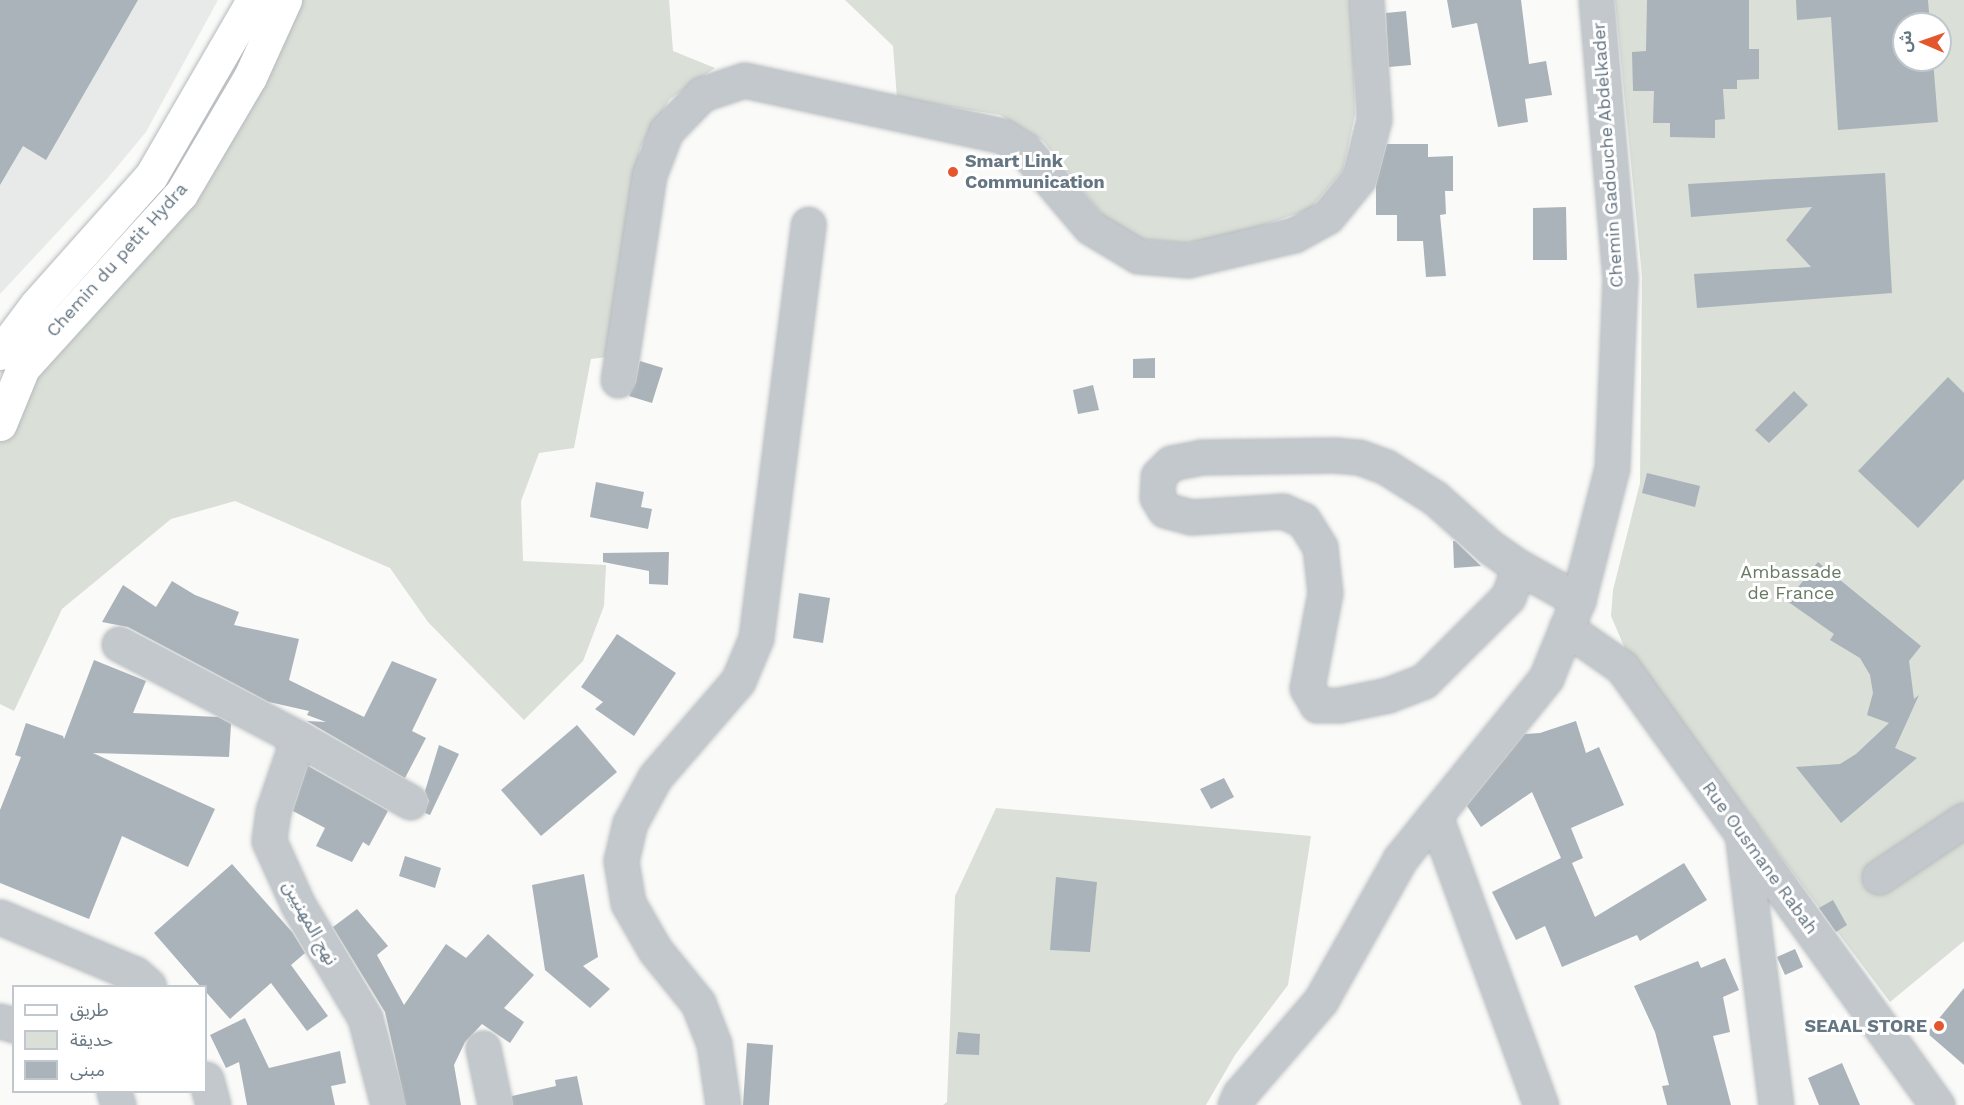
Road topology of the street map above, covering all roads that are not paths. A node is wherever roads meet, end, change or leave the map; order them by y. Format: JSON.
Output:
{"nodes":[{"id":1,"x":253,"y":0,"type":"edge"},
{"id":2,"x":285,"y":0,"type":"edge"},
{"id":3,"x":1366,"y":0,"type":"edge"},
{"id":4,"x":1596,"y":0,"type":"edge"},
{"id":5,"x":808,"y":224,"type":"dead end"},
{"id":6,"x":0,"y":353,"type":"edge"},
{"id":7,"x":618,"y":380,"type":"dead end"},
{"id":8,"x":0,"y":424,"type":"edge"},
{"id":9,"x":1519,"y":567,"type":"junction"},
{"id":10,"x":1572,"y":614,"type":"junction"},
{"id":11,"x":118,"y":644,"type":"dead end"},
{"id":12,"x":298,"y":738,"type":"junction"},
{"id":13,"x":410,"y":802,"type":"dead end"},
{"id":14,"x":1435,"y":816,"type":"junction"},
{"id":15,"x":1964,"y":820,"type":"edge"},
{"id":16,"x":1741,"y":832,"type":"junction"},
{"id":17,"x":1879,"y":877,"type":"dead end"},
{"id":18,"x":0,"y":917,"type":"edge"},
{"id":19,"x":147,"y":985,"type":"edge"},
{"id":20,"x":483,"y":1048,"type":"dead end"},
{"id":21,"x":207,"y":1083,"type":"edge"},
{"id":22,"x":213,"y":1105,"type":"edge"},
{"id":23,"x":388,"y":1105,"type":"edge"},
{"id":24,"x":495,"y":1105,"type":"edge"},
{"id":25,"x":723,"y":1105,"type":"edge"},
{"id":26,"x":1235,"y":1105,"type":"edge"},
{"id":27,"x":1542,"y":1105,"type":"edge"},
{"id":28,"x":1776,"y":1105,"type":"edge"},
{"id":29,"x":1937,"y":1105,"type":"edge"}],
"edges":[{"from":1,"to":6,"type":"main road","name":"Chemin du petit Hydra"},
{"from":2,"to":8,"type":"main road","name":"Chemin du petit Hydra"},
{"from":3,"to":7,"type":"street"},
{"from":4,"to":10,"type":"street","name":"Chemin Gadouche Abdelkader"},
{"from":5,"to":25,"type":"street"},
{"from":9,"to":9,"type":"street","name":"Rue Ousmane Rabah"},
{"from":9,"to":10,"type":"street","name":"Rue Ousmane Rabah"},
{"from":10,"to":14,"type":"street","name":"Chemin Gadouche Abdelkader"},
{"from":10,"to":16,"type":"street","name":"Rue Ousmane Rabah"},
{"from":11,"to":12,"type":"street"},
{"from":12,"to":13,"type":"street"},
{"from":12,"to":23,"type":"street","name":"نهج المهنيين"},
{"from":14,"to":26,"type":"street","name":"Chemin Gadouche Abdelkader"},
{"from":14,"to":27,"type":"street"},
{"from":15,"to":17,"type":"street"},
{"from":16,"to":28,"type":"street"},
{"from":16,"to":29,"type":"street","name":"Rue Ousmane Rabah"},
{"from":18,"to":19,"type":"street"},
{"from":20,"to":24,"type":"street"},
{"from":21,"to":22,"type":"street"}]}
